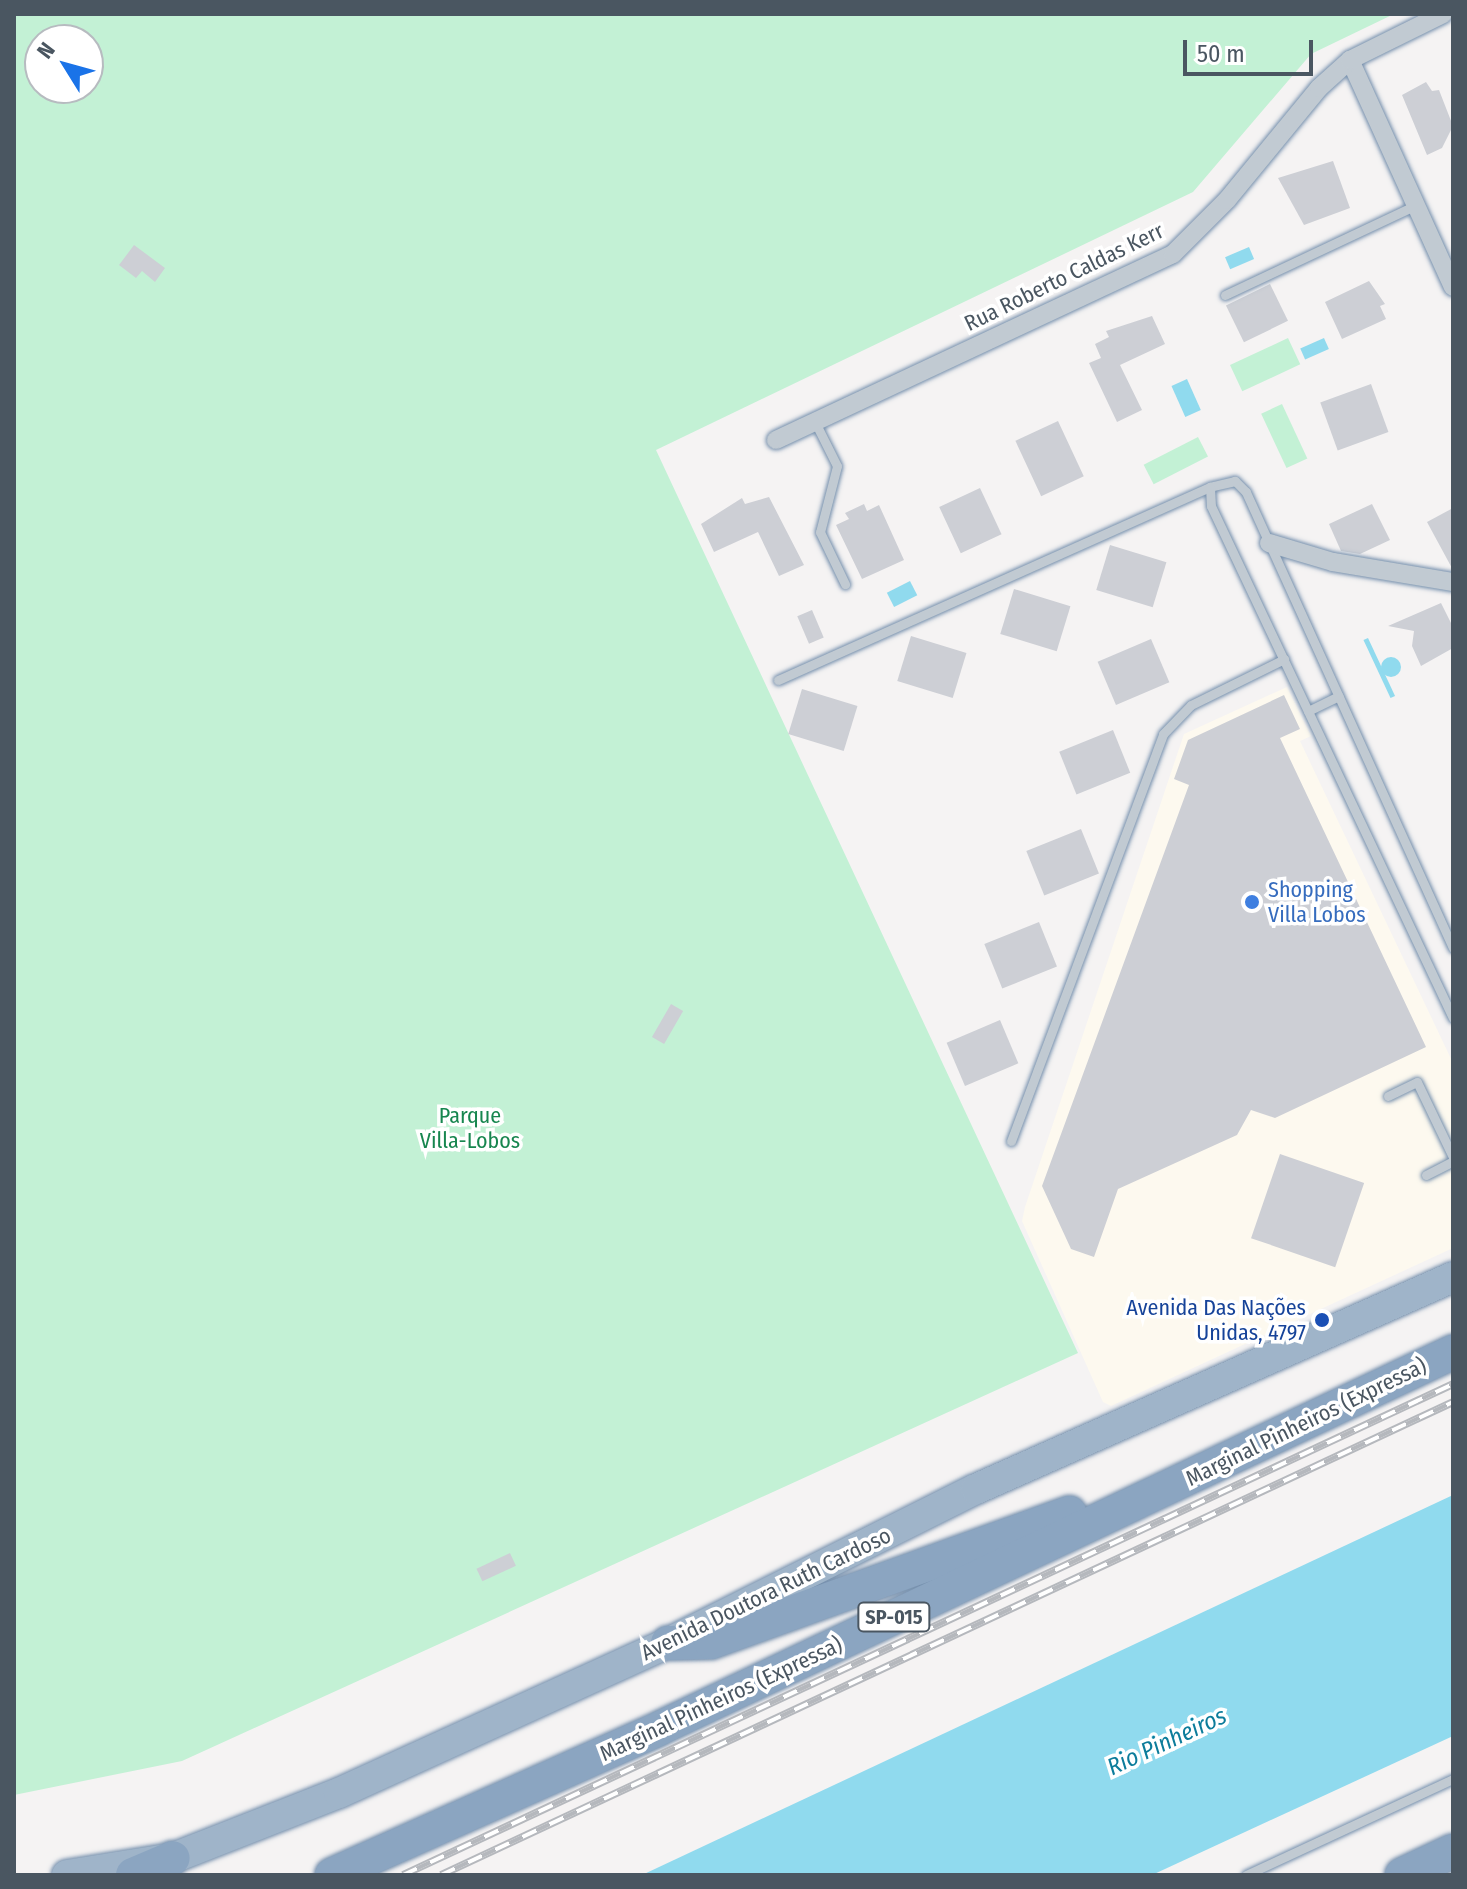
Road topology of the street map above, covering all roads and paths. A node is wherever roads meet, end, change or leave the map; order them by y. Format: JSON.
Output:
{"nodes":[{"id":1,"x":1443,"y":14,"type":"edge"},
{"id":2,"x":1450,"y":14,"type":"edge"},
{"id":3,"x":1453,"y":21,"type":"edge"},
{"id":4,"x":1350,"y":60,"type":"junction"},
{"id":5,"x":1416,"y":205,"type":"junction"},
{"id":6,"x":1453,"y":287,"type":"edge"},
{"id":7,"x":1225,"y":295,"type":"dead end"},
{"id":8,"x":815,"y":422,"type":"junction"},
{"id":9,"x":776,"y":440,"type":"dead end"},
{"id":10,"x":1210,"y":487,"type":"junction"},
{"id":11,"x":1269,"y":543,"type":"junction"},
{"id":12,"x":1453,"y":582,"type":"edge"},
{"id":13,"x":845,"y":584,"type":"dead end"},
{"id":14,"x":1284,"y":659,"type":"junction"},
{"id":15,"x":778,"y":680,"type":"dead end"},
{"id":16,"x":1339,"y":696,"type":"junction"},
{"id":17,"x":1308,"y":711,"type":"junction"},
{"id":18,"x":1453,"y":948,"type":"edge"},
{"id":19,"x":1453,"y":1018,"type":"edge"},
{"id":20,"x":1388,"y":1096,"type":"dead end"},
{"id":21,"x":1011,"y":1141,"type":"dead end"},
{"id":22,"x":1453,"y":1159,"type":"edge"},
{"id":23,"x":1426,"y":1175,"type":"dead end"},
{"id":24,"x":1453,"y":1277,"type":"edge"},
{"id":25,"x":1453,"y":1352,"type":"edge"},
{"id":26,"x":1204,"y":1471,"type":"junction"},
{"id":27,"x":668,"y":1643,"type":"junction"},
{"id":28,"x":1453,"y":1779,"type":"edge"},
{"id":29,"x":1453,"y":1851,"type":"edge"},
{"id":30,"x":173,"y":1858,"type":"junction"},
{"id":31,"x":67,"y":1875,"type":"edge"},
{"id":32,"x":133,"y":1875,"type":"edge"},
{"id":33,"x":332,"y":1875,"type":"edge"},
{"id":34,"x":1246,"y":1875,"type":"edge"},
{"id":35,"x":1402,"y":1875,"type":"edge"}],
"edges":[{"from":1,"to":4,"type":"street","name":"Rua Roberto Caldas Kerr"},
{"from":2,"to":3,"type":"street"},
{"from":4,"to":5,"type":"street"},
{"from":4,"to":8,"type":"street","name":"Rua Roberto Caldas Kerr"},
{"from":5,"to":6,"type":"street"},
{"from":5,"to":7,"type":"lane"},
{"from":8,"to":9,"type":"street","name":"Rua Roberto Caldas Kerr"},
{"from":8,"to":13,"type":"lane"},
{"from":10,"to":11,"type":"lane"},
{"from":10,"to":14,"type":"lane"},
{"from":10,"to":15,"type":"lane"},
{"from":11,"to":12,"type":"street"},
{"from":11,"to":16,"type":"lane"},
{"from":14,"to":17,"type":"lane"},
{"from":14,"to":21,"type":"lane"},
{"from":16,"to":17,"type":"lane"},
{"from":16,"to":18,"type":"lane"},
{"from":17,"to":19,"type":"lane"},
{"from":20,"to":22,"type":"lane"},
{"from":22,"to":23,"type":"lane"},
{"from":24,"to":27,"type":"highway","name":"Avenida Doutora Ruth Cardoso"},
{"from":25,"to":26,"type":"highway","name":"Marginal Pinheiros (Expressa)","number":"SP-015"},
{"from":26,"to":27,"type":"highway"},
{"from":26,"to":33,"type":"highway","name":"Marginal Pinheiros (Expressa)","number":"SP-015"},
{"from":27,"to":30,"type":"highway","name":"Avenida Doutora Ruth Cardoso"},
{"from":28,"to":34,"type":"lane"},
{"from":29,"to":35,"type":"highway"},
{"from":30,"to":31,"type":"highway","name":"Avenida Doutora Ruth Cardoso"},
{"from":30,"to":32,"type":"highway"}]}
